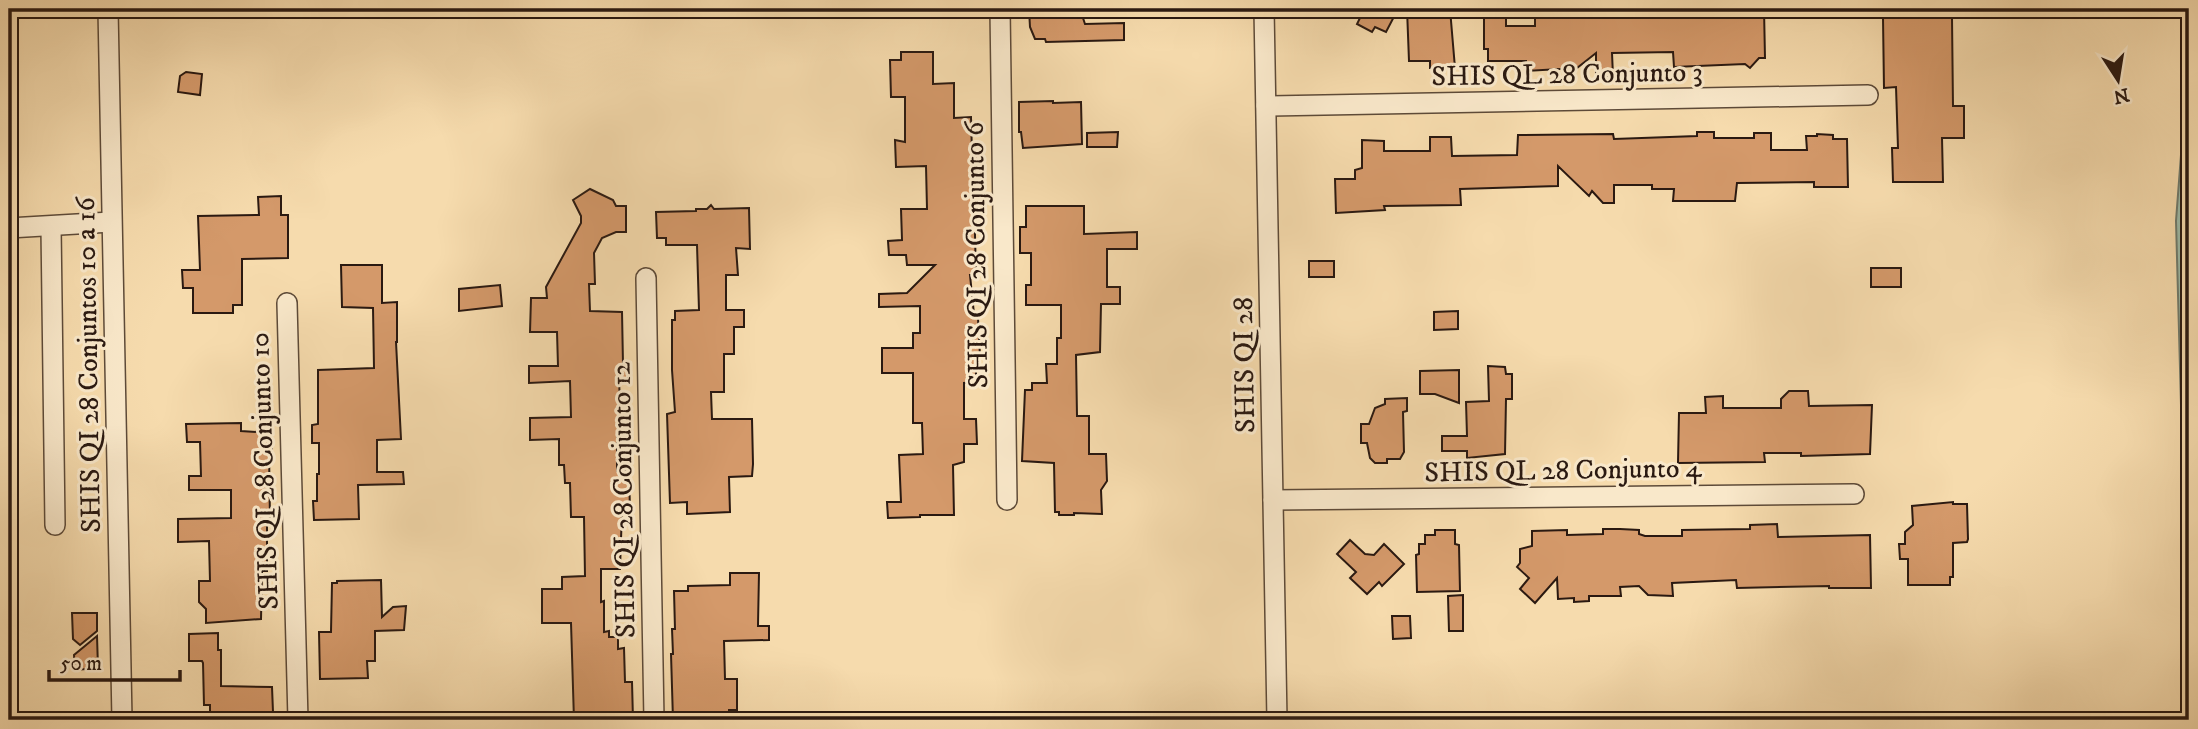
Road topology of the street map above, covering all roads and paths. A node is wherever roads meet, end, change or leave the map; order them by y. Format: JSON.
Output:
{"nodes":[{"id":1,"x":108,"y":9,"type":"edge"},
{"id":2,"x":1000,"y":9,"type":"edge"},
{"id":3,"x":1264,"y":9,"type":"edge"},
{"id":4,"x":1868,"y":95,"type":"dead end"},
{"id":5,"x":1266,"y":106,"type":"junction"},
{"id":6,"x":111,"y":222,"type":"junction"},
{"id":7,"x":51,"y":227,"type":"junction"},
{"id":8,"x":9,"y":228,"type":"edge"},
{"id":9,"x":646,"y":278,"type":"dead end"},
{"id":10,"x":287,"y":303,"type":"dead end"},
{"id":11,"x":1854,"y":494,"type":"dead end"},
{"id":12,"x":1007,"y":500,"type":"dead end"},
{"id":13,"x":1273,"y":500,"type":"junction"},
{"id":14,"x":55,"y":525,"type":"dead end"},
{"id":15,"x":122,"y":720,"type":"edge"},
{"id":16,"x":298,"y":720,"type":"edge"},
{"id":17,"x":654,"y":720,"type":"edge"},
{"id":18,"x":1277,"y":720,"type":"edge"}],
"edges":[{"from":1,"to":6,"type":"street","name":"SHIS QI 28 Conjuntos 10 a 16"},
{"from":2,"to":12,"type":"street","name":"SHIS QI 28 Conjunto 6"},
{"from":3,"to":5,"type":"street","name":"SHIS QI 28"},
{"from":4,"to":5,"type":"street","name":"SHIS QL 28 Conjunto 3"},
{"from":5,"to":13,"type":"street","name":"SHIS QI 28"},
{"from":6,"to":7,"type":"street"},
{"from":6,"to":15,"type":"street","name":"SHIS QI 28 Conjuntos 10 a 16"},
{"from":7,"to":8,"type":"street"},
{"from":7,"to":14,"type":"street"},
{"from":9,"to":17,"type":"street","name":"SHIS QI 28 Conjunto 12"},
{"from":10,"to":16,"type":"street","name":"SHIS QI 28 Conjunto 10"},
{"from":11,"to":13,"type":"street","name":"SHIS QL 28 Conjunto 4"},
{"from":13,"to":18,"type":"street","name":"SHIS QI 28"}]}
